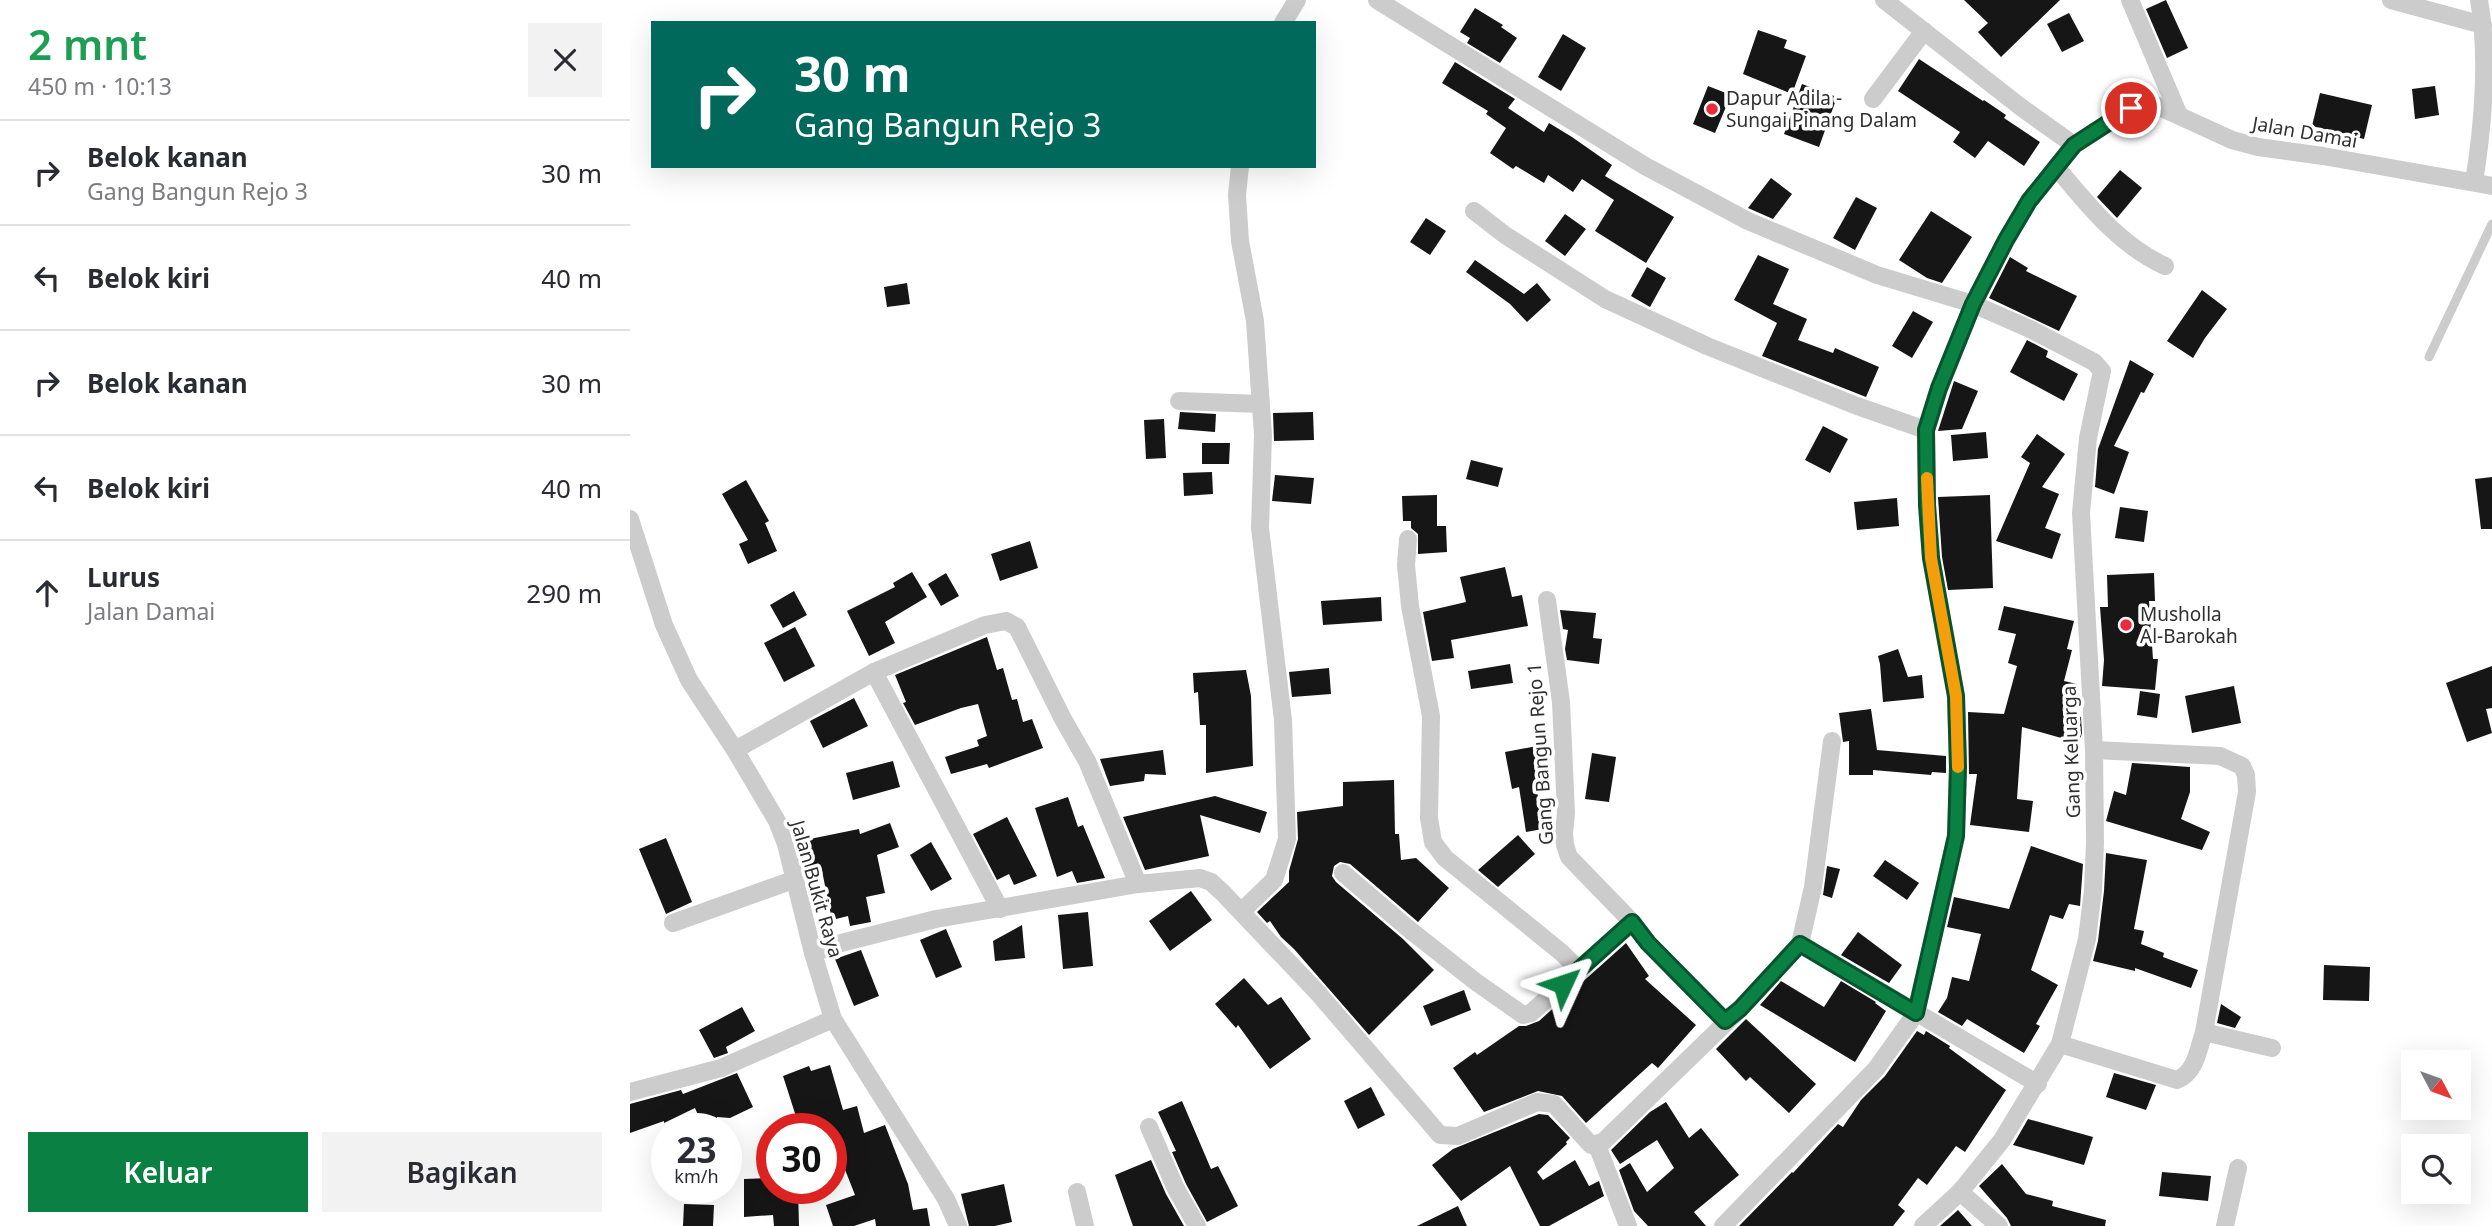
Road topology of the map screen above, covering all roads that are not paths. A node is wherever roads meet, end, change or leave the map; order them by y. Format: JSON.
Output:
{"nodes":[{"id":1,"x":1297,"y":0,"type":"edge"},
{"id":2,"x":1377,"y":0,"type":"edge"},
{"id":3,"x":1884,"y":0,"type":"edge"},
{"id":4,"x":2130,"y":0,"type":"edge"},
{"id":5,"x":2392,"y":0,"type":"edge"},
{"id":6,"x":2479,"y":0,"type":"edge"},
{"id":7,"x":1284,"y":21,"type":"edge"},
{"id":8,"x":2483,"y":25,"type":"junction"},
{"id":9,"x":1924,"y":31,"type":"junction"},
{"id":10,"x":1873,"y":99,"type":"dead end"},
{"id":11,"x":2178,"y":113,"type":"junction"},
{"id":12,"x":2074,"y":145,"type":"junction"},
{"id":13,"x":2056,"y":167,"type":"junction"},
{"id":14,"x":1240,"y":168,"type":"edge"},
{"id":15,"x":2483,"y":184,"type":"edge"},
{"id":16,"x":1474,"y":212,"type":"dead end"},
{"id":17,"x":2492,"y":224,"type":"edge"},
{"id":18,"x":2165,"y":266,"type":"dead end"},
{"id":19,"x":1973,"y":304,"type":"junction"},
{"id":20,"x":2429,"y":357,"type":"dead end"},
{"id":21,"x":1179,"y":401,"type":"dead end"},
{"id":22,"x":1260,"y":404,"type":"junction"},
{"id":23,"x":1926,"y":430,"type":"junction"},
{"id":24,"x":630,"y":519,"type":"edge"},
{"id":25,"x":1408,"y":539,"type":"dead end"},
{"id":26,"x":1547,"y":600,"type":"dead end"},
{"id":27,"x":874,"y":672,"type":"junction"},
{"id":28,"x":1832,"y":741,"type":"dead end"},
{"id":29,"x":735,"y":750,"type":"junction"},
{"id":30,"x":2094,"y":750,"type":"junction"},
{"id":31,"x":1343,"y":873,"type":"dead end"},
{"id":32,"x":793,"y":880,"type":"junction"},
{"id":33,"x":1138,"y":884,"type":"junction"},
{"id":34,"x":1000,"y":909,"type":"junction"},
{"id":35,"x":1241,"y":912,"type":"junction"},
{"id":36,"x":1632,"y":922,"type":"junction"},
{"id":37,"x":674,"y":923,"type":"dead end"},
{"id":38,"x":1800,"y":944,"type":"junction"},
{"id":39,"x":813,"y":953,"type":"junction"},
{"id":40,"x":1579,"y":970,"type":"junction"},
{"id":41,"x":1916,"y":1013,"type":"junction"},
{"id":42,"x":833,"y":1019,"type":"junction"},
{"id":43,"x":1725,"y":1021,"type":"junction"},
{"id":44,"x":2204,"y":1032,"type":"junction"},
{"id":45,"x":2060,"y":1044,"type":"junction"},
{"id":46,"x":2273,"y":1048,"type":"dead end"},
{"id":47,"x":2038,"y":1084,"type":"junction"},
{"id":48,"x":630,"y":1092,"type":"edge"},
{"id":49,"x":1149,"y":1127,"type":"dead end"},
{"id":50,"x":1597,"y":1145,"type":"junction"},
{"id":51,"x":2238,"y":1168,"type":"dead end"},
{"id":52,"x":1077,"y":1192,"type":"dead end"},
{"id":53,"x":1960,"y":1192,"type":"junction"},
{"id":54,"x":1080,"y":1225,"type":"edge"},
{"id":55,"x":958,"y":1226,"type":"edge"},
{"id":56,"x":1197,"y":1226,"type":"edge"},
{"id":57,"x":1628,"y":1226,"type":"edge"},
{"id":58,"x":1723,"y":1226,"type":"edge"},
{"id":59,"x":1923,"y":1226,"type":"edge"},
{"id":60,"x":1999,"y":1226,"type":"edge"},
{"id":61,"x":2225,"y":1226,"type":"edge"}],
"edges":[{"from":1,"to":7,"type":"street"},
{"from":2,"to":19,"type":"street"},
{"from":3,"to":9,"type":"street"},
{"from":4,"to":11,"type":"street"},
{"from":5,"to":8,"type":"street"},
{"from":6,"to":8,"type":"street"},
{"from":8,"to":15,"type":"street"},
{"from":9,"to":10,"type":"street"},
{"from":9,"to":12,"type":"street"},
{"from":11,"to":12,"type":"street","name":"Jalan Damai"},
{"from":11,"to":15,"type":"street","name":"Jalan Damai"},
{"from":12,"to":13,"type":"street","name":"Jalan Damai"},
{"from":13,"to":18,"type":"street"},
{"from":13,"to":19,"type":"street","name":"Jalan Damai"},
{"from":14,"to":22,"type":"street"},
{"from":16,"to":23,"type":"street"},
{"from":17,"to":20,"type":"lane"},
{"from":19,"to":23,"type":"street","name":"Jalan Damai"},
{"from":19,"to":30,"type":"street","name":"Gang Keluarga"},
{"from":21,"to":22,"type":"street"},
{"from":22,"to":35,"type":"street"},
{"from":23,"to":41,"type":"street","name":"Jalan Damai"},
{"from":24,"to":29,"type":"street","name":"Jalan Bukit Raya"},
{"from":25,"to":40,"type":"street"},
{"from":26,"to":36,"type":"street","name":"Gang Bangun Rejo 1"},
{"from":27,"to":29,"type":"street"},
{"from":27,"to":33,"type":"street"},
{"from":27,"to":34,"type":"street"},
{"from":28,"to":38,"type":"street"},
{"from":29,"to":32,"type":"street","name":"Jalan Bukit Raya"},
{"from":30,"to":44,"type":"street"},
{"from":30,"to":45,"type":"street","name":"Gang Keluarga"},
{"from":31,"to":40,"type":"street"},
{"from":32,"to":37,"type":"street"},
{"from":32,"to":39,"type":"street","name":"Jalan Bukit Raya"},
{"from":33,"to":34,"type":"street"},
{"from":33,"to":35,"type":"street"},
{"from":34,"to":39,"type":"street"},
{"from":35,"to":50,"type":"street"},
{"from":36,"to":40,"type":"street"},
{"from":36,"to":43,"type":"street","name":"Gang Bangun Rejo 1"},
{"from":38,"to":41,"type":"street"},
{"from":38,"to":43,"type":"street"},
{"from":39,"to":42,"type":"street","name":"Jalan Bukit Raya"},
{"from":41,"to":47,"type":"street"},
{"from":41,"to":58,"type":"street"},
{"from":42,"to":48,"type":"street"},
{"from":42,"to":55,"type":"street","name":"Jalan Bukit Raya"},
{"from":43,"to":50,"type":"street"},
{"from":44,"to":45,"type":"street"},
{"from":44,"to":46,"type":"street"},
{"from":45,"to":47,"type":"street","name":"Gang Keluarga"},
{"from":47,"to":53,"type":"street","name":"Gang Keluarga"},
{"from":49,"to":56,"type":"street"},
{"from":50,"to":57,"type":"street"},
{"from":51,"to":61,"type":"street"},
{"from":52,"to":54,"type":"street"},
{"from":53,"to":59,"type":"street","name":"Gang Keluarga"},
{"from":53,"to":60,"type":"street"}]}
